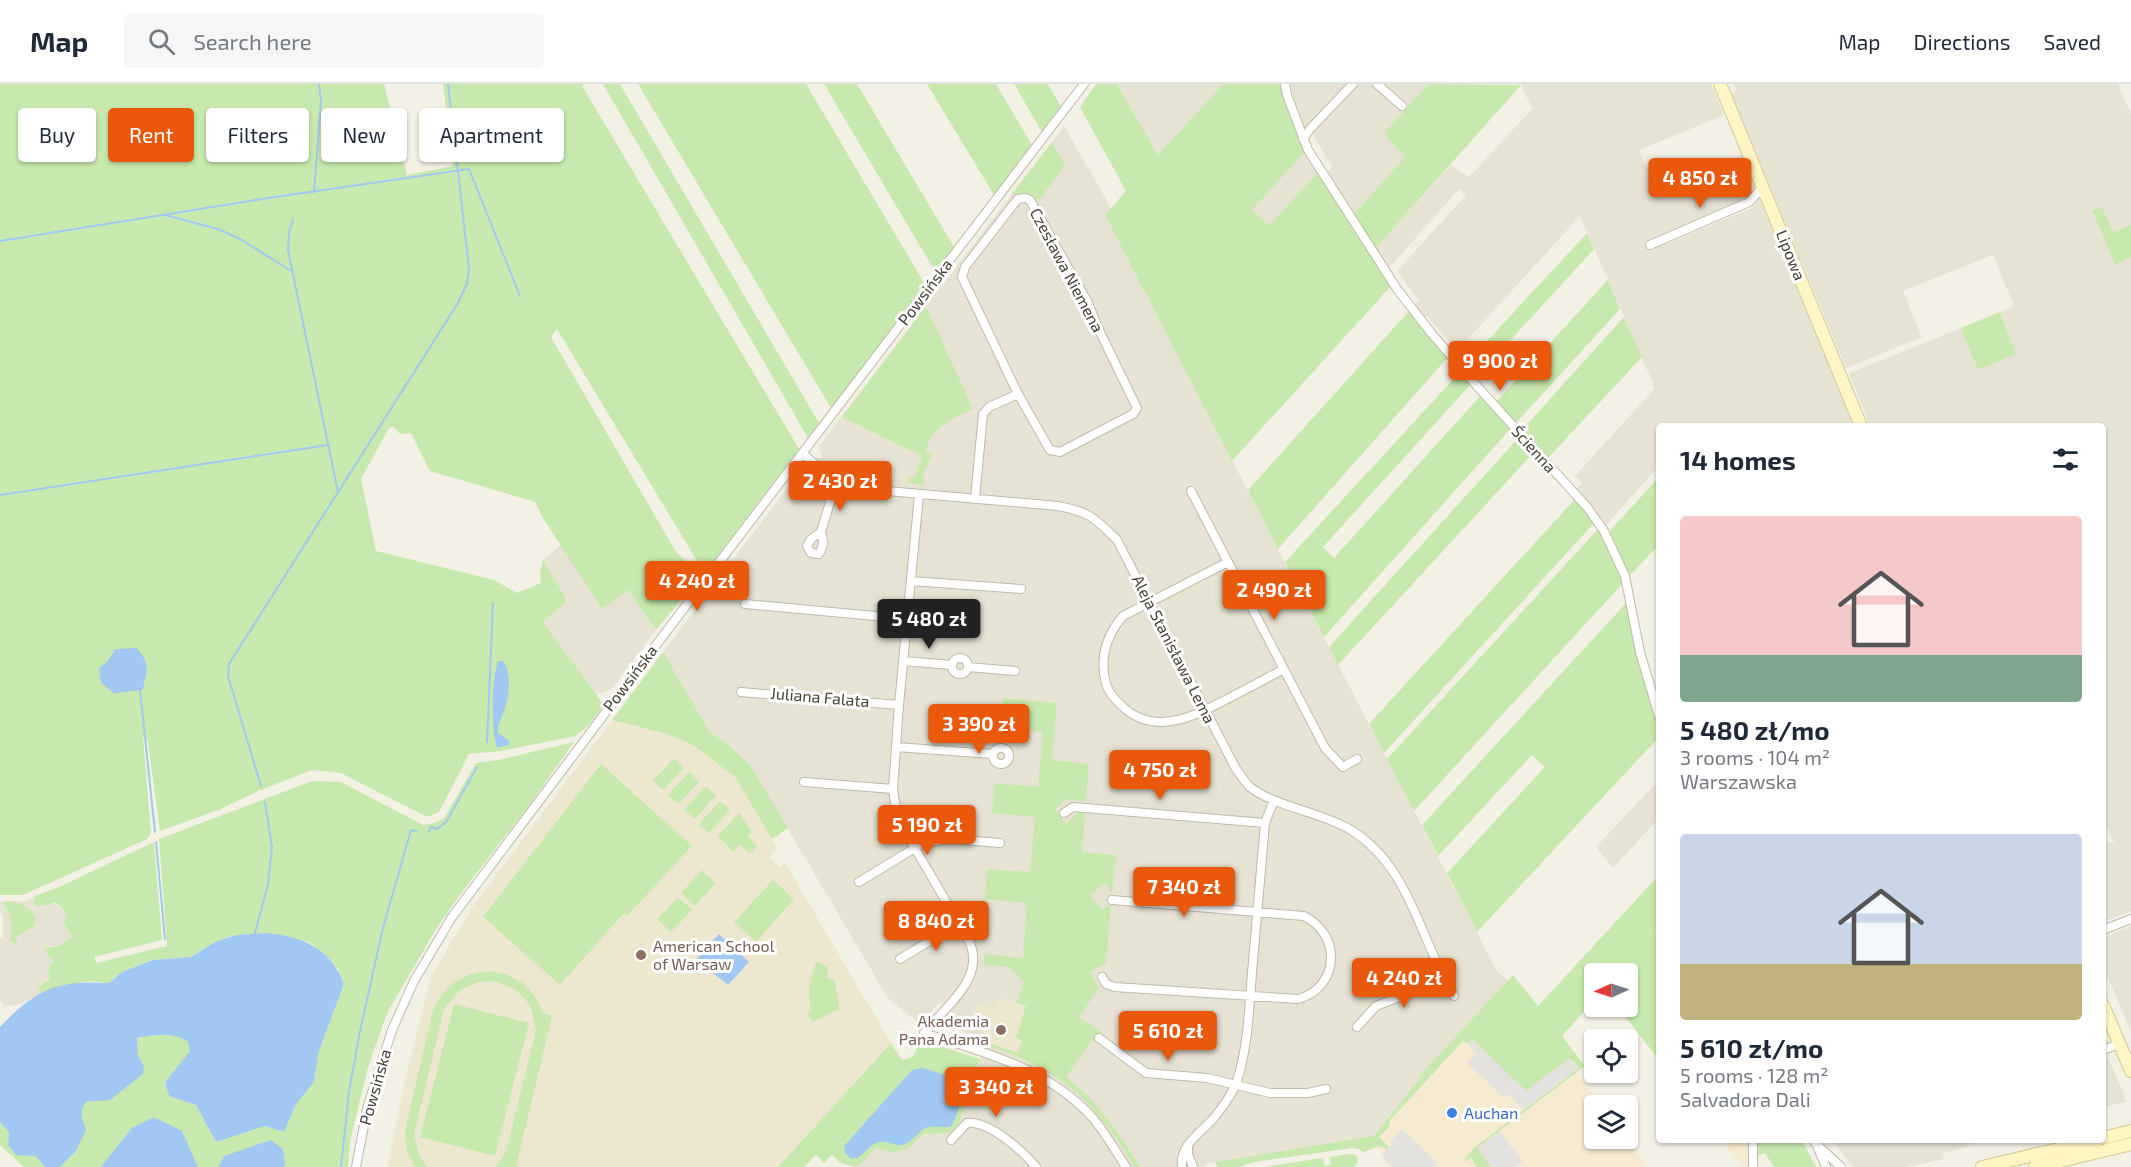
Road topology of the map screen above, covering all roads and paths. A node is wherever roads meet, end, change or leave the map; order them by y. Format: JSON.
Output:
{"nodes":[{"id":1,"x":1084,"y":84,"type":"edge"},
{"id":2,"x":1285,"y":84,"type":"edge"},
{"id":3,"x":1353,"y":84,"type":"edge"},
{"id":4,"x":1377,"y":84,"type":"edge"},
{"id":5,"x":1720,"y":84,"type":"edge"},
{"id":6,"x":1402,"y":106,"type":"dead end"},
{"id":7,"x":1304,"y":139,"type":"junction"},
{"id":8,"x":1763,"y":187,"type":"junction"},
{"id":9,"x":1650,"y":245,"type":"dead end"},
{"id":10,"x":1018,"y":394,"type":"junction"},
{"id":11,"x":1860,"y":423,"type":"edge"},
{"id":12,"x":802,"y":453,"type":"junction"},
{"id":13,"x":842,"y":487,"type":"junction"},
{"id":14,"x":1191,"y":491,"type":"dead end"},
{"id":15,"x":919,"y":495,"type":"junction"},
{"id":16,"x":975,"y":499,"type":"junction"},
{"id":17,"x":820,"y":532,"type":"dead end"},
{"id":18,"x":1228,"y":562,"type":"junction"},
{"id":19,"x":911,"y":581,"type":"junction"},
{"id":20,"x":1021,"y":589,"type":"dead end"},
{"id":21,"x":1150,"y":601,"type":"junction"},
{"id":22,"x":745,"y":604,"type":"dead end"},
{"id":23,"x":907,"y":619,"type":"junction"},
{"id":24,"x":904,"y":661,"type":"junction"},
{"id":25,"x":1284,"y":669,"type":"junction"},
{"id":26,"x":1015,"y":671,"type":"dead end"},
{"id":27,"x":741,"y":692,"type":"dead end"},
{"id":28,"x":899,"y":705,"type":"junction"},
{"id":29,"x":1656,"y":706,"type":"edge"},
{"id":30,"x":1206,"y":711,"type":"junction"},
{"id":31,"x":896,"y":747,"type":"junction"},
{"id":32,"x":992,"y":754,"type":"dead end"},
{"id":33,"x":1357,"y":759,"type":"dead end"},
{"id":34,"x":804,"y":782,"type":"dead end"},
{"id":35,"x":893,"y":789,"type":"junction"},
{"id":36,"x":1274,"y":800,"type":"junction"},
{"id":37,"x":1064,"y":813,"type":"dead end"},
{"id":38,"x":1265,"y":823,"type":"junction"},
{"id":39,"x":1000,"y":843,"type":"dead end"},
{"id":40,"x":915,"y":849,"type":"junction"},
{"id":41,"x":859,"y":882,"type":"dead end"},
{"id":42,"x":1112,"y":900,"type":"dead end"},
{"id":43,"x":1257,"y":910,"type":"junction"},
{"id":44,"x":2131,"y":919,"type":"edge"},
{"id":45,"x":959,"y":923,"type":"junction"},
{"id":46,"x":2106,"y":929,"type":"edge"},
{"id":47,"x":984,"y":930,"type":"dead end"},
{"id":48,"x":969,"y":939,"type":"junction"},
{"id":49,"x":900,"y":959,"type":"dead end"},
{"id":50,"x":1102,"y":977,"type":"dead end"},
{"id":51,"x":1444,"y":980,"type":"junction"},
{"id":52,"x":1250,"y":996,"type":"junction"},
{"id":53,"x":1454,"y":996,"type":"dead end"},
{"id":54,"x":2106,"y":1012,"type":"edge"},
{"id":55,"x":1357,"y":1027,"type":"dead end"},
{"id":56,"x":1099,"y":1038,"type":"dead end"},
{"id":57,"x":2119,"y":1044,"type":"junction"},
{"id":58,"x":2106,"y":1049,"type":"edge"},
{"id":59,"x":2131,"y":1071,"type":"edge"},
{"id":60,"x":1235,"y":1085,"type":"junction"},
{"id":61,"x":1326,"y":1089,"type":"dead end"},
{"id":62,"x":2131,"y":1131,"type":"edge"},
{"id":63,"x":2106,"y":1137,"type":"edge"},
{"id":64,"x":951,"y":1140,"type":"dead end"},
{"id":65,"x":1753,"y":1143,"type":"edge"},
{"id":66,"x":1815,"y":1143,"type":"edge"},
{"id":67,"x":1816,"y":1143,"type":"edge"},
{"id":68,"x":2084,"y":1143,"type":"edge"},
{"id":69,"x":1189,"y":1144,"type":"junction"},
{"id":70,"x":2131,"y":1144,"type":"edge"},
{"id":71,"x":356,"y":1167,"type":"edge"},
{"id":72,"x":1036,"y":1167,"type":"edge"},
{"id":73,"x":1126,"y":1167,"type":"edge"},
{"id":74,"x":1182,"y":1167,"type":"edge"},
{"id":75,"x":1193,"y":1167,"type":"edge"},
{"id":76,"x":1753,"y":1167,"type":"edge"},
{"id":77,"x":1826,"y":1167,"type":"edge"},
{"id":78,"x":1841,"y":1167,"type":"edge"},
{"id":79,"x":1982,"y":1167,"type":"edge"},
{"id":80,"x":2035,"y":1167,"type":"edge"}],
"edges":[{"from":1,"to":12,"type":"street","name":"Powsińska"},
{"from":2,"to":7,"type":"street","name":"Ścienna"},
{"from":3,"to":7,"type":"street"},
{"from":4,"to":6,"type":"street"},
{"from":5,"to":8,"type":"street","name":"Lipowa"},
{"from":7,"to":29,"type":"street","name":"Ścienna"},
{"from":8,"to":9,"type":"street"},
{"from":8,"to":11,"type":"street","name":"Lipowa"},
{"from":10,"to":10,"type":"street","name":"Czesława Niemena"},
{"from":10,"to":16,"type":"street"},
{"from":12,"to":13,"type":"street"},
{"from":12,"to":71,"type":"street","name":"Powsińska"},
{"from":13,"to":15,"type":"street","name":"Aleja Stanisława Lema"},
{"from":13,"to":17,"type":"street"},
{"from":14,"to":18,"type":"street"},
{"from":15,"to":16,"type":"street","name":"Aleja Stanisława Lema"},
{"from":15,"to":19,"type":"street"},
{"from":16,"to":21,"type":"street","name":"Aleja Stanisława Lema"},
{"from":18,"to":21,"type":"street"},
{"from":18,"to":25,"type":"street"},
{"from":19,"to":20,"type":"street"},
{"from":19,"to":23,"type":"street"},
{"from":21,"to":30,"type":"street","name":"Aleja Stanisława Lema"},
{"from":21,"to":30,"type":"street"},
{"from":22,"to":23,"type":"street"},
{"from":23,"to":24,"type":"street"},
{"from":24,"to":26,"type":"street"},
{"from":24,"to":28,"type":"street"},
{"from":25,"to":30,"type":"street"},
{"from":25,"to":33,"type":"street"},
{"from":27,"to":28,"type":"street","name":"Juliana Falata"},
{"from":28,"to":31,"type":"street"},
{"from":30,"to":36,"type":"street","name":"Aleja Stanisława Lema"},
{"from":31,"to":32,"type":"street"},
{"from":31,"to":35,"type":"street"},
{"from":34,"to":35,"type":"street"},
{"from":35,"to":40,"type":"street"},
{"from":36,"to":38,"type":"street"},
{"from":36,"to":51,"type":"street","name":"Aleja Stanisława Lema"},
{"from":37,"to":38,"type":"street"},
{"from":38,"to":43,"type":"street"},
{"from":39,"to":40,"type":"street"},
{"from":40,"to":41,"type":"street"},
{"from":40,"to":45,"type":"street"},
{"from":42,"to":43,"type":"street"},
{"from":43,"to":52,"type":"street"},
{"from":43,"to":52,"type":"street"},
{"from":44,"to":46,"type":"street"},
{"from":45,"to":48,"type":"street"},
{"from":45,"to":49,"type":"street"},
{"from":47,"to":48,"type":"street"},
{"from":48,"to":73,"type":"street"},
{"from":50,"to":52,"type":"street"},
{"from":51,"to":53,"type":"street","name":"Aleja Stanisława Lema"},
{"from":51,"to":55,"type":"street"},
{"from":52,"to":60,"type":"street"},
{"from":54,"to":57,"type":"street"},
{"from":56,"to":60,"type":"street"},
{"from":57,"to":58,"type":"street"},
{"from":57,"to":59,"type":"street"},
{"from":60,"to":61,"type":"street"},
{"from":60,"to":69,"type":"street"},
{"from":62,"to":63,"type":"street"},
{"from":64,"to":72,"type":"street"},
{"from":65,"to":76,"type":"street"},
{"from":66,"to":77,"type":"street"},
{"from":67,"to":78,"type":"street"},
{"from":68,"to":79,"type":"street"},
{"from":69,"to":74,"type":"street"},
{"from":69,"to":75,"type":"street"},
{"from":70,"to":80,"type":"street"}]}
